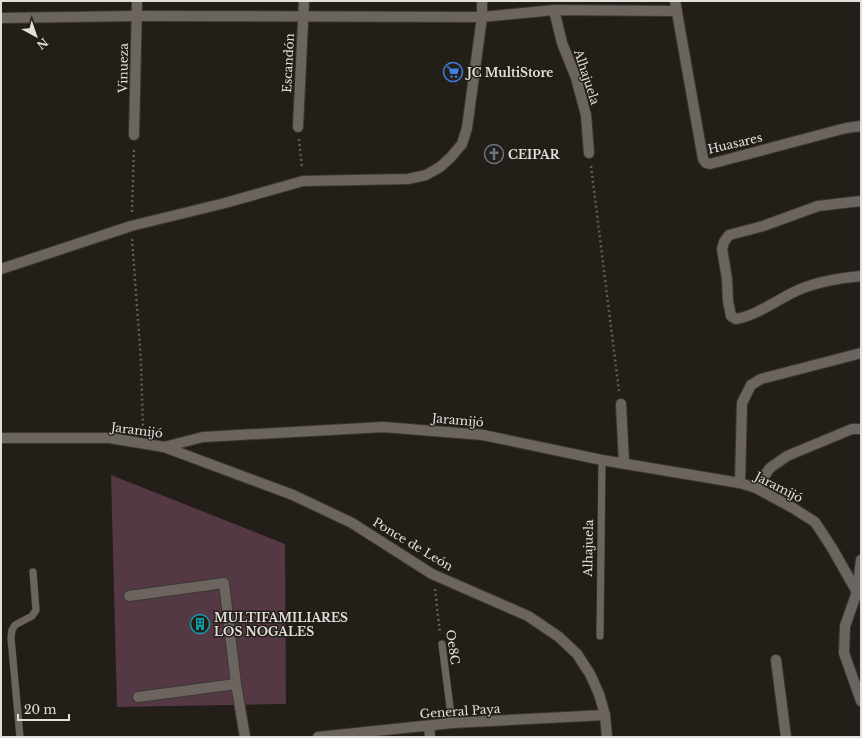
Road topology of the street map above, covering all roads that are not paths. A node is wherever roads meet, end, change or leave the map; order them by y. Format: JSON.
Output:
{"nodes":[{"id":1,"x":137,"y":1,"type":"edge"},
{"id":2,"x":304,"y":1,"type":"edge"},
{"id":3,"x":482,"y":1,"type":"edge"},
{"id":4,"x":676,"y":6,"type":"edge"},
{"id":5,"x":554,"y":10,"type":"junction"},
{"id":6,"x":137,"y":16,"type":"junction"},
{"id":7,"x":303,"y":17,"type":"junction"},
{"id":8,"x":482,"y":17,"type":"junction"},
{"id":9,"x":1,"y":18,"type":"edge"},
{"id":10,"x":861,"y":126,"type":"edge"},
{"id":11,"x":298,"y":127,"type":"road end"},
{"id":12,"x":134,"y":135,"type":"road end"},
{"id":13,"x":589,"y":153,"type":"road end"},
{"id":14,"x":861,"y":200,"type":"edge"},
{"id":15,"x":1,"y":269,"type":"edge"},
{"id":16,"x":861,"y":276,"type":"edge"},
{"id":17,"x":861,"y":353,"type":"edge"},
{"id":18,"x":621,"y":404,"type":"road end"},
{"id":19,"x":861,"y":429,"type":"edge"},
{"id":20,"x":1,"y":438,"type":"edge"},
{"id":21,"x":164,"y":447,"type":"junction"},
{"id":22,"x":602,"y":460,"type":"junction"},
{"id":23,"x":624,"y":463,"type":"junction"},
{"id":24,"x":740,"y":483,"type":"junction"},
{"id":25,"x":756,"y":488,"type":"junction"},
{"id":26,"x":861,"y":560,"type":"edge"},
{"id":27,"x":33,"y":572,"type":"dead end"},
{"id":28,"x":859,"y":593,"type":"edge"},
{"id":29,"x":129,"y":596,"type":"dead end"},
{"id":30,"x":600,"y":636,"type":"dead end"},
{"id":31,"x":442,"y":644,"type":"road end"},
{"id":32,"x":776,"y":660,"type":"dead end"},
{"id":33,"x":236,"y":684,"type":"junction"},
{"id":34,"x":138,"y":696,"type":"dead end"},
{"id":35,"x":861,"y":701,"type":"edge"},
{"id":36,"x":604,"y":715,"type":"junction"},
{"id":37,"x":452,"y":723,"type":"junction"},
{"id":38,"x":430,"y":726,"type":"junction"},
{"id":39,"x":20,"y":737,"type":"edge"},
{"id":40,"x":245,"y":737,"type":"edge"},
{"id":41,"x":318,"y":737,"type":"edge"},
{"id":42,"x":430,"y":737,"type":"edge"},
{"id":43,"x":607,"y":737,"type":"edge"},
{"id":44,"x":786,"y":737,"type":"edge"}],
"edges":[{"from":1,"to":6,"type":"street","name":"Vinueza"},
{"from":2,"to":7,"type":"street","name":"Escandón"},
{"from":3,"to":8,"type":"street"},
{"from":4,"to":5,"type":"street"},
{"from":4,"to":10,"type":"street","name":"Huasares"},
{"from":5,"to":8,"type":"street"},
{"from":5,"to":13,"type":"street","name":"Alhajuela"},
{"from":6,"to":7,"type":"street"},
{"from":6,"to":9,"type":"street"},
{"from":6,"to":12,"type":"street","name":"Vinueza"},
{"from":7,"to":8,"type":"street"},
{"from":7,"to":11,"type":"street","name":"Escandón"},
{"from":8,"to":15,"type":"street"},
{"from":14,"to":16,"type":"street"},
{"from":17,"to":24,"type":"street"},
{"from":18,"to":23,"type":"street"},
{"from":19,"to":25,"type":"street"},
{"from":20,"to":21,"type":"street","name":"Jaramijó"},
{"from":21,"to":22,"type":"street","name":"Jaramijó"},
{"from":21,"to":36,"type":"street","name":"Ponce de León"},
{"from":22,"to":23,"type":"street","name":"Jaramijó"},
{"from":22,"to":30,"type":"lane","name":"Alhajuela"},
{"from":23,"to":24,"type":"street","name":"Jaramijó"},
{"from":24,"to":25,"type":"street","name":"Jaramijó"},
{"from":25,"to":28,"type":"street","name":"Jaramijó"},
{"from":26,"to":28,"type":"street"},
{"from":27,"to":39,"type":"lane"},
{"from":28,"to":35,"type":"street"},
{"from":29,"to":33,"type":"street"},
{"from":31,"to":37,"type":"lane","name":"Oe8C"},
{"from":32,"to":44,"type":"street"},
{"from":33,"to":34,"type":"street"},
{"from":33,"to":40,"type":"street"},
{"from":36,"to":37,"type":"street","name":"General Paya"},
{"from":36,"to":43,"type":"street"},
{"from":37,"to":38,"type":"street","name":"General Paya"},
{"from":38,"to":41,"type":"street","name":"General Paya"},
{"from":38,"to":42,"type":"street"}]}
